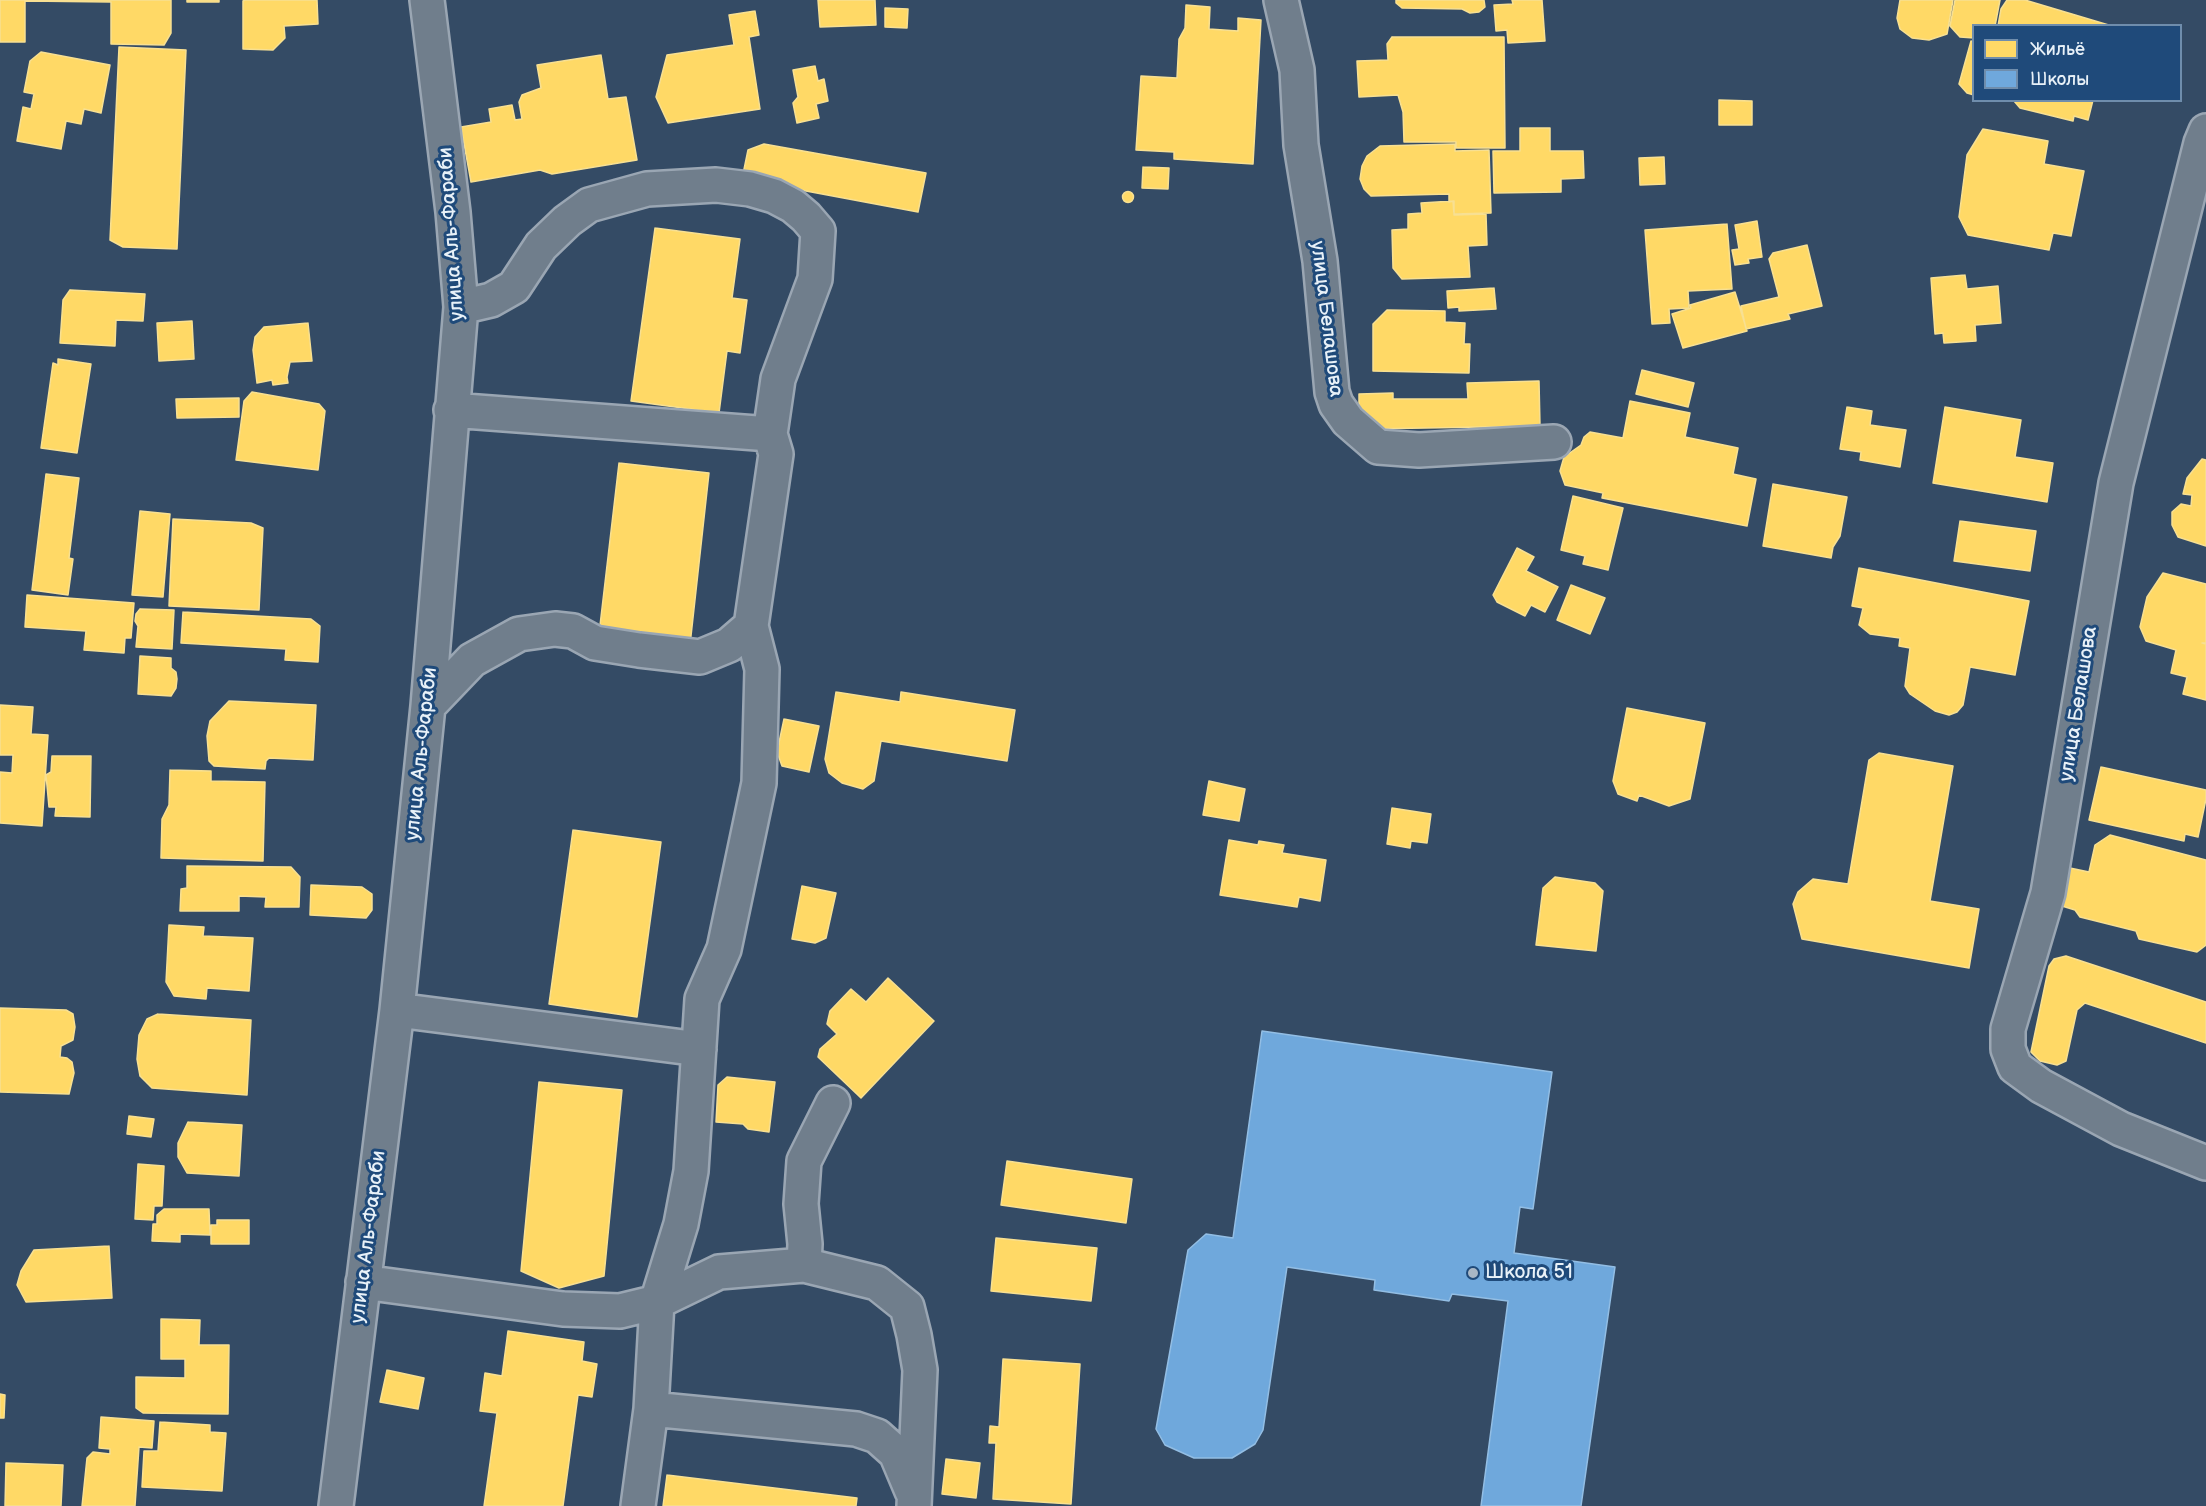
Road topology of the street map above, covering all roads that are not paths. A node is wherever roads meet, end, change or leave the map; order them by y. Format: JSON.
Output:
{"nodes":[{"id":1,"x":427,"y":0,"type":"edge"},
{"id":2,"x":1281,"y":0,"type":"edge"},
{"id":3,"x":2206,"y":130,"type":"edge"},
{"id":4,"x":461,"y":307,"type":"junction"},
{"id":5,"x":452,"y":410,"type":"junction"},
{"id":6,"x":771,"y":434,"type":"junction"},
{"id":7,"x":1554,"y":442,"type":"dead end"},
{"id":8,"x":751,"y":626,"type":"junction"},
{"id":9,"x":428,"y":706,"type":"junction"},
{"id":10,"x":397,"y":1010,"type":"junction"},
{"id":11,"x":699,"y":1049,"type":"junction"},
{"id":12,"x":833,"y":1103,"type":"dead end"},
{"id":13,"x":2206,"y":1163,"type":"edge"},
{"id":14,"x":804,"y":1265,"type":"junction"},
{"id":15,"x":363,"y":1282,"type":"junction"},
{"id":16,"x":657,"y":1302,"type":"junction"},
{"id":17,"x":651,"y":1409,"type":"junction"},
{"id":18,"x":914,"y":1501,"type":"edge"},
{"id":19,"x":336,"y":1506,"type":"edge"},
{"id":20,"x":638,"y":1506,"type":"edge"}],
"edges":[{"from":1,"to":4,"type":"street","name":"улица Аль-Фараби"},
{"from":2,"to":7,"type":"street","name":"улица Белашова"},
{"from":3,"to":13,"type":"street","name":"улица Белашова"},
{"from":4,"to":5,"type":"street","name":"улица Аль-Фараби"},
{"from":4,"to":6,"type":"street"},
{"from":5,"to":6,"type":"street"},
{"from":5,"to":9,"type":"street","name":"улица Аль-Фараби"},
{"from":6,"to":8,"type":"street"},
{"from":8,"to":9,"type":"street"},
{"from":8,"to":11,"type":"street"},
{"from":9,"to":10,"type":"street","name":"улица Аль-Фараби"},
{"from":10,"to":11,"type":"street"},
{"from":10,"to":15,"type":"street","name":"улица Аль-Фараби"},
{"from":11,"to":16,"type":"street"},
{"from":12,"to":14,"type":"street"},
{"from":14,"to":16,"type":"street"},
{"from":14,"to":18,"type":"street"},
{"from":15,"to":16,"type":"street"},
{"from":15,"to":19,"type":"street","name":"улица Аль-Фараби"},
{"from":16,"to":17,"type":"street"},
{"from":17,"to":18,"type":"street"},
{"from":17,"to":20,"type":"street"}]}
